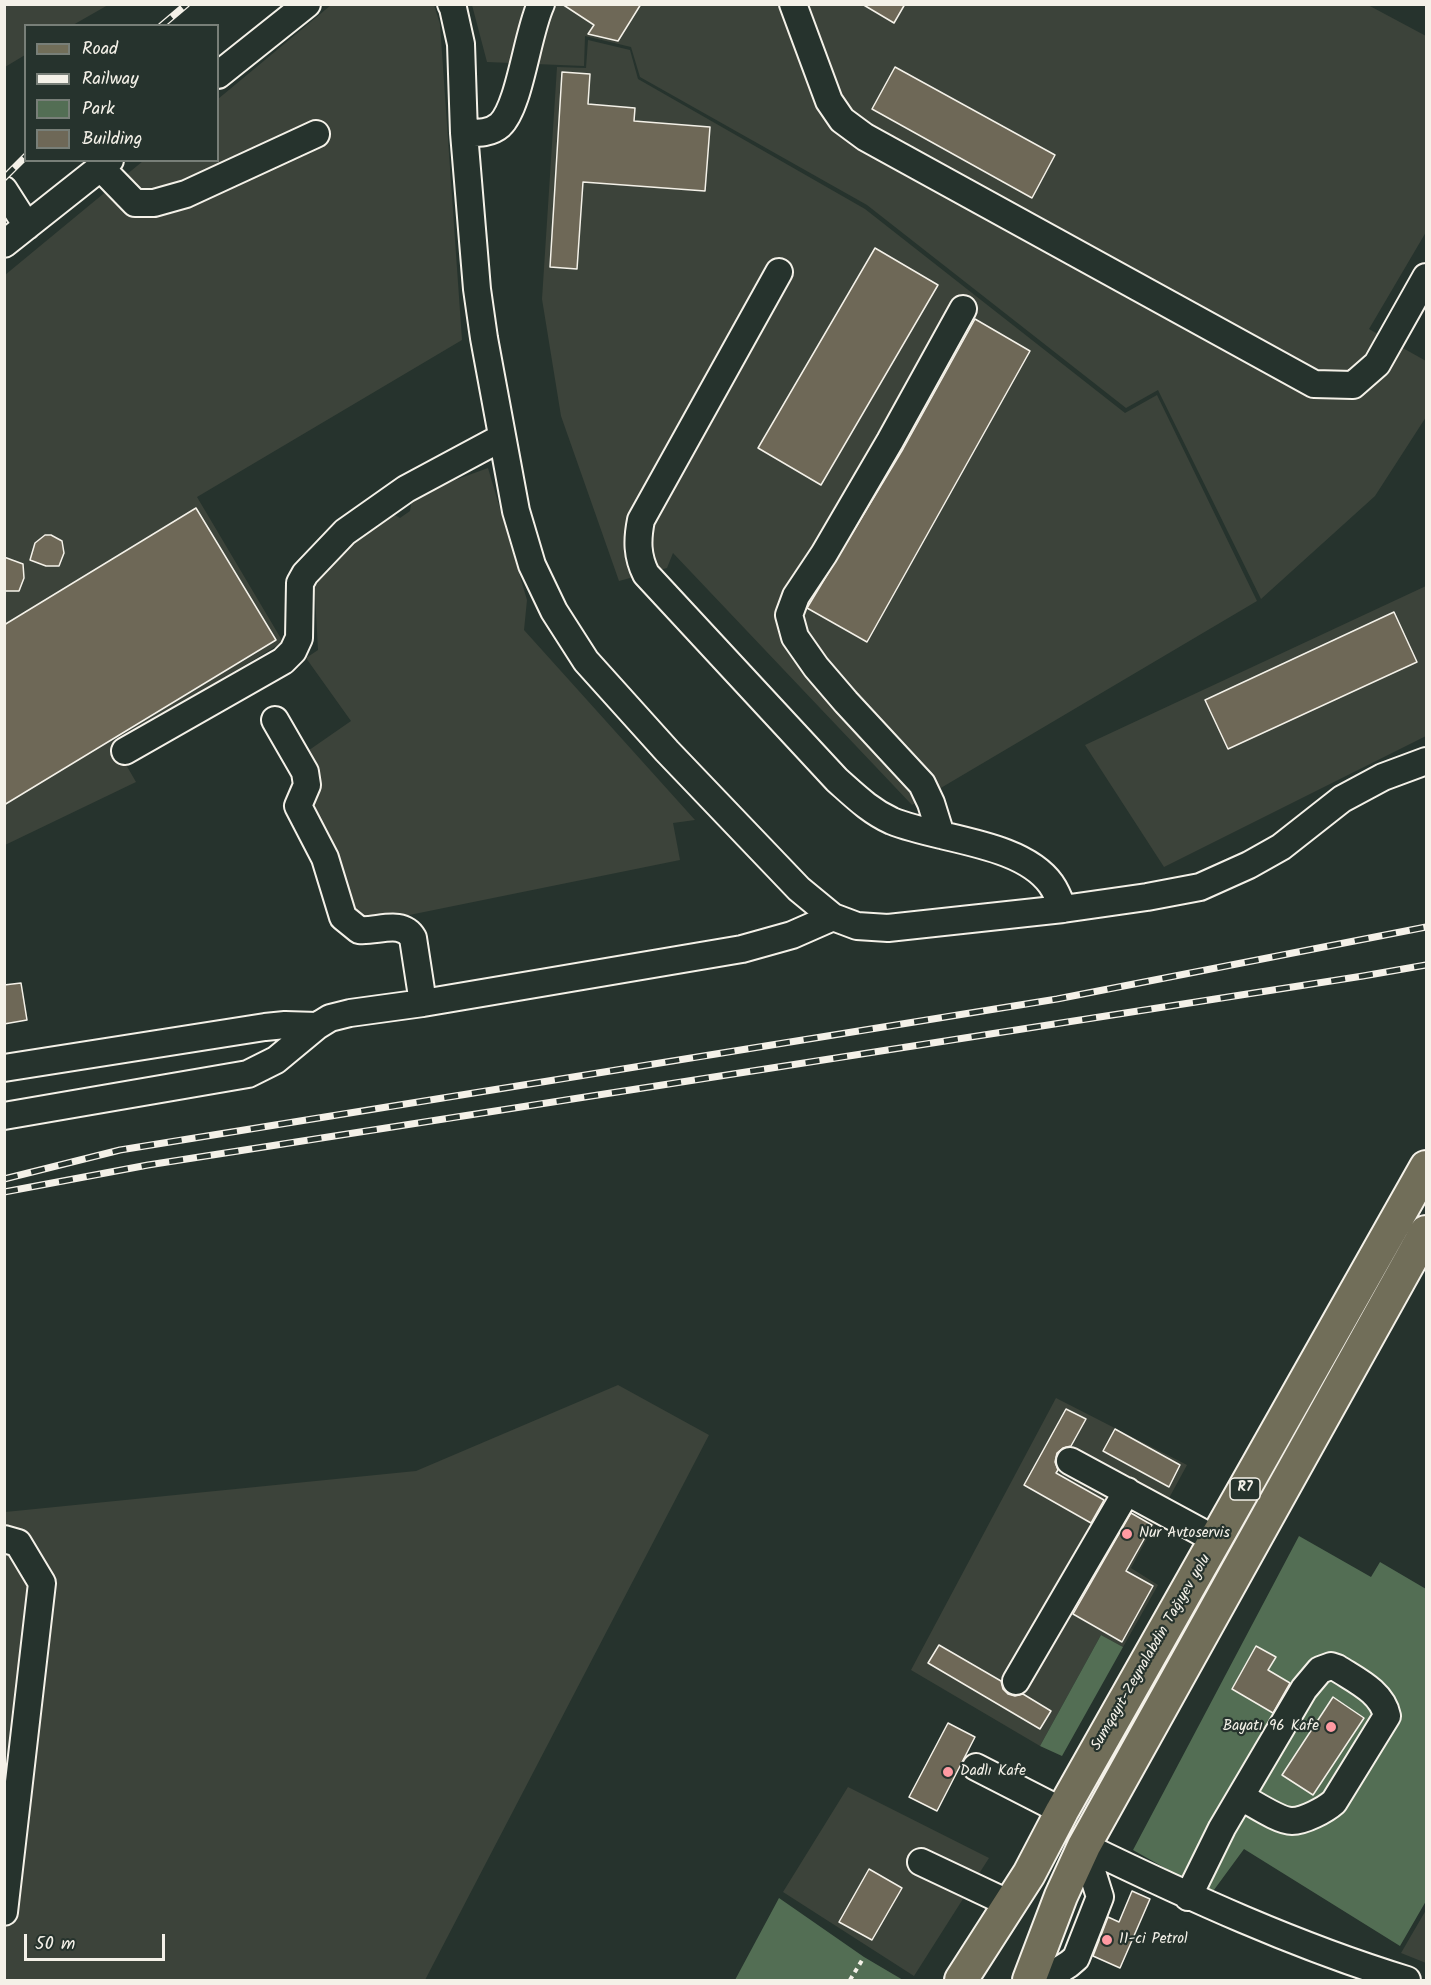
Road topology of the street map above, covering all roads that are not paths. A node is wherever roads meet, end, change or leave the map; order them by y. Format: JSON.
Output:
{"nodes":[{"id":1,"x":307,"y":4,"type":"edge"},
{"id":2,"x":451,"y":4,"type":"edge"},
{"id":3,"x":541,"y":4,"type":"edge"},
{"id":4,"x":793,"y":4,"type":"edge"},
{"id":5,"x":219,"y":74,"type":"edge"},
{"id":6,"x":316,"y":134,"type":"dead end"},
{"id":7,"x":464,"y":134,"type":"junction"},
{"id":8,"x":105,"y":164,"type":"edge"},
{"id":9,"x":4,"y":190,"type":"edge"},
{"id":10,"x":27,"y":226,"type":"junction"},
{"id":11,"x":4,"y":244,"type":"edge"},
{"id":12,"x":779,"y":272,"type":"dead end"},
{"id":13,"x":1426,"y":277,"type":"edge"},
{"id":14,"x":963,"y":309,"type":"dead end"},
{"id":15,"x":501,"y":438,"type":"junction"},
{"id":16,"x":275,"y":720,"type":"dead end"},
{"id":17,"x":125,"y":751,"type":"dead end"},
{"id":18,"x":1426,"y":761,"type":"edge"},
{"id":19,"x":941,"y":835,"type":"junction"},
{"id":20,"x":1063,"y":909,"type":"junction"},
{"id":21,"x":833,"y":917,"type":"junction"},
{"id":22,"x":423,"y":1003,"type":"junction"},
{"id":23,"x":317,"y":1026,"type":"junction"},
{"id":24,"x":4,"y":1068,"type":"edge"},
{"id":25,"x":4,"y":1116,"type":"edge"},
{"id":26,"x":1426,"y":1167,"type":"edge"},
{"id":27,"x":1426,"y":1232,"type":"edge"},
{"id":28,"x":1070,"y":1461,"type":"dead end"},
{"id":29,"x":1126,"y":1491,"type":"junction"},
{"id":30,"x":4,"y":1539,"type":"edge"},
{"id":31,"x":1216,"y":1540,"type":"junction"},
{"id":32,"x":1016,"y":1681,"type":"dead end"},
{"id":33,"x":13,"y":1765,"type":"edge"},
{"id":34,"x":976,"y":1767,"type":"dead end"},
{"id":35,"x":1241,"y":1797,"type":"junction"},
{"id":36,"x":1062,"y":1811,"type":"junction"},
{"id":37,"x":1084,"y":1846,"type":"junction"},
{"id":38,"x":921,"y":1862,"type":"dead end"},
{"id":39,"x":1188,"y":1897,"type":"junction"},
{"id":40,"x":1010,"y":1904,"type":"junction"},
{"id":41,"x":4,"y":1912,"type":"edge"},
{"id":42,"x":1356,"y":1973,"type":"edge"},
{"id":43,"x":1426,"y":1976,"type":"edge"},
{"id":44,"x":961,"y":1980,"type":"edge"},
{"id":45,"x":1029,"y":1980,"type":"edge"},
{"id":46,"x":1044,"y":1980,"type":"edge"},
{"id":47,"x":1407,"y":1980,"type":"edge"},
{"id":48,"x":1423,"y":1980,"type":"edge"}],
"edges":[{"from":1,"to":5,"type":"street"},
{"from":2,"to":7,"type":"street"},
{"from":3,"to":7,"type":"street"},
{"from":4,"to":13,"type":"street"},
{"from":6,"to":8,"type":"street"},
{"from":7,"to":15,"type":"street"},
{"from":8,"to":10,"type":"street"},
{"from":9,"to":10,"type":"street"},
{"from":10,"to":11,"type":"street"},
{"from":12,"to":19,"type":"street"},
{"from":14,"to":19,"type":"street"},
{"from":15,"to":17,"type":"street"},
{"from":15,"to":21,"type":"street"},
{"from":16,"to":22,"type":"street"},
{"from":18,"to":20,"type":"street"},
{"from":19,"to":20,"type":"street"},
{"from":20,"to":21,"type":"street"},
{"from":21,"to":22,"type":"street"},
{"from":22,"to":23,"type":"street"},
{"from":23,"to":24,"type":"street"},
{"from":23,"to":25,"type":"street"},
{"from":26,"to":31,"type":"main road","name":"Sumqayıt-Zeynalabdin Tağıyev yolu","number":"R7"},
{"from":27,"to":37,"type":"main road","number":"R7"},
{"from":28,"to":29,"type":"street"},
{"from":29,"to":31,"type":"street"},
{"from":29,"to":32,"type":"street"},
{"from":30,"to":33,"type":"street"},
{"from":31,"to":36,"type":"main road","name":"Sumqayıt-Zeynalabdin Tağıyev yolu","number":"R7"},
{"from":33,"to":41,"type":"street"},
{"from":34,"to":36,"type":"street"},
{"from":35,"to":35,"type":"street"},
{"from":35,"to":39,"type":"street"},
{"from":36,"to":40,"type":"main road","name":"Sumqayıt-Zeynalabdin Tağıyev yolu","number":"R7"},
{"from":37,"to":39,"type":"street"},
{"from":37,"to":45,"type":"main road","number":"R7"},
{"from":37,"to":46,"type":"street"},
{"from":38,"to":40,"type":"street"},
{"from":39,"to":42,"type":"street"},
{"from":40,"to":44,"type":"main road","name":"Sumqayıt-Zeynalabdin Tağıyev yolu","number":"R7"},
{"from":42,"to":47,"type":"street"},
{"from":43,"to":48,"type":"street"}]}
